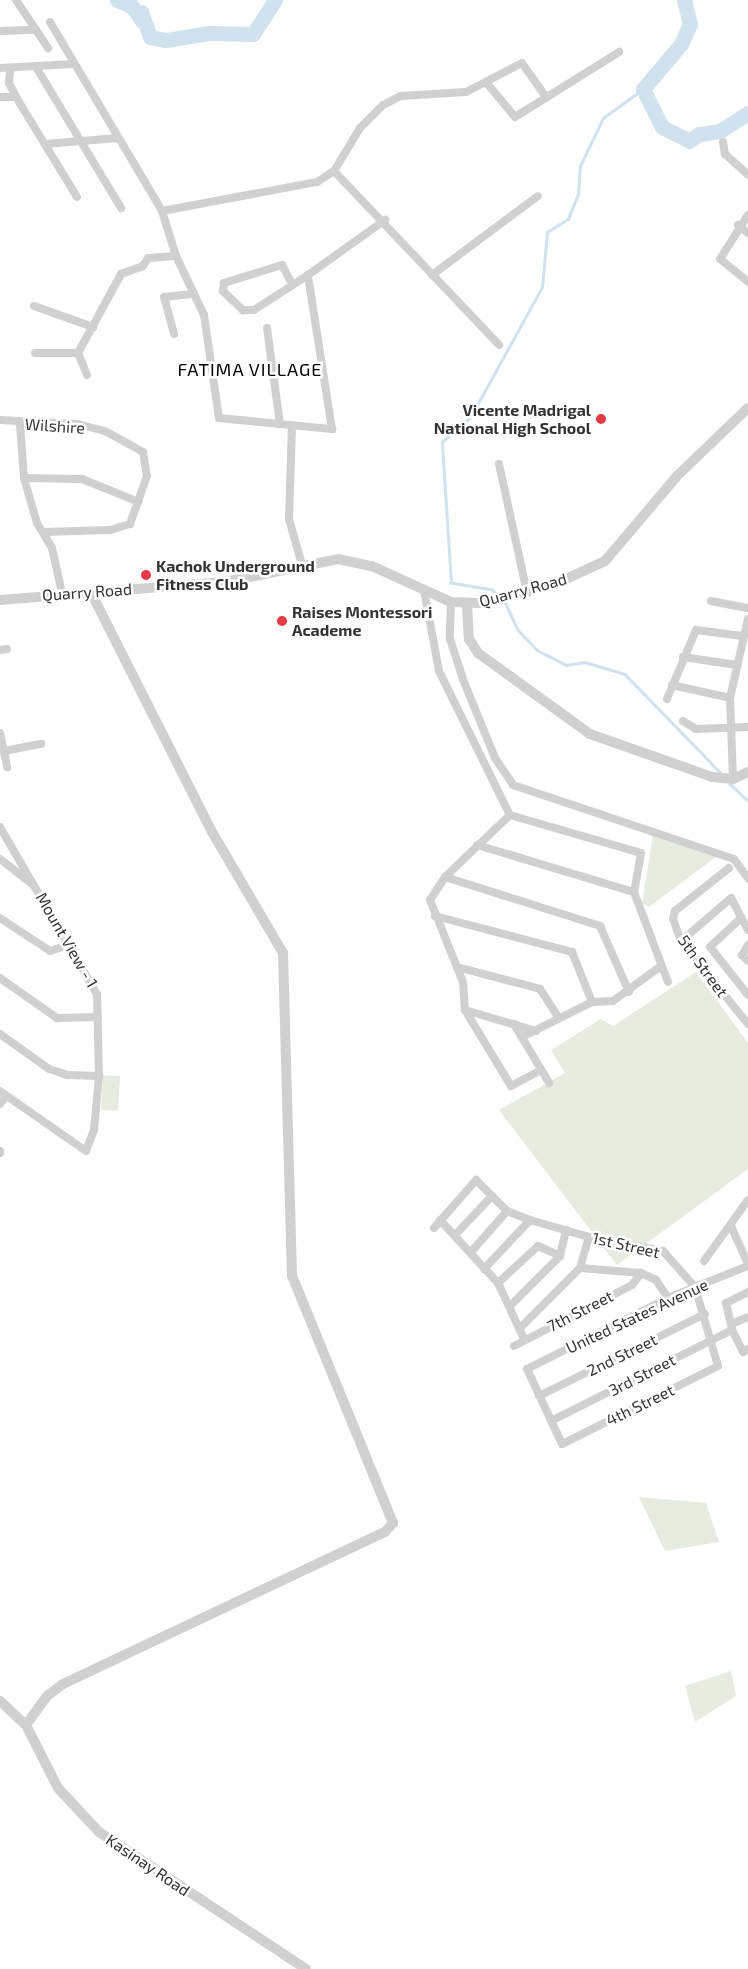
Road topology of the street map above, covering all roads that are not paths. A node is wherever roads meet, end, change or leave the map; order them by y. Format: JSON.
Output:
{"nodes":[{"id":1,"x":16,"y":0,"type":"edge"},
{"id":2,"x":50,"y":22,"type":"dead end"},
{"id":3,"x":36,"y":30,"type":"junction"},
{"id":4,"x":0,"y":31,"type":"edge"},
{"id":5,"x":48,"y":48,"type":"dead end"},
{"id":6,"x":619,"y":52,"type":"dead end"},
{"id":7,"x":73,"y":64,"type":"junction"},
{"id":8,"x":36,"y":67,"type":"junction"},
{"id":9,"x":0,"y":68,"type":"edge"},
{"id":10,"x":10,"y":70,"type":"junction"},
{"id":11,"x":486,"y":82,"type":"junction"},
{"id":12,"x":16,"y":97,"type":"junction"},
{"id":13,"x":546,"y":97,"type":"junction"},
{"id":14,"x":0,"y":98,"type":"edge"},
{"id":15,"x":118,"y":138,"type":"junction"},
{"id":16,"x":81,"y":141,"type":"junction"},
{"id":17,"x":723,"y":142,"type":"dead end"},
{"id":18,"x":45,"y":144,"type":"junction"},
{"id":19,"x":334,"y":171,"type":"junction"},
{"id":20,"x":748,"y":175,"type":"edge"},
{"id":21,"x":538,"y":196,"type":"dead end"},
{"id":22,"x":77,"y":197,"type":"dead end"},
{"id":23,"x":121,"y":208,"type":"dead end"},
{"id":24,"x":162,"y":211,"type":"junction"},
{"id":25,"x":748,"y":215,"type":"edge"},
{"id":26,"x":385,"y":220,"type":"junction"},
{"id":27,"x":738,"y":225,"type":"junction"},
{"id":28,"x":748,"y":233,"type":"edge"},
{"id":29,"x":176,"y":256,"type":"junction"},
{"id":30,"x":432,"y":274,"type":"junction"},
{"id":31,"x":308,"y":275,"type":"junction"},
{"id":32,"x":291,"y":282,"type":"junction"},
{"id":33,"x":748,"y":282,"type":"edge"},
{"id":34,"x":194,"y":294,"type":"junction"},
{"id":35,"x":34,"y":306,"type":"dead end"},
{"id":36,"x":94,"y":327,"type":"junction"},
{"id":37,"x":267,"y":328,"type":"dead end"},
{"id":38,"x":174,"y":334,"type":"dead end"},
{"id":39,"x":499,"y":344,"type":"dead end"},
{"id":40,"x":35,"y":353,"type":"dead end"},
{"id":41,"x":78,"y":353,"type":"junction"},
{"id":42,"x":87,"y":375,"type":"dead end"},
{"id":43,"x":748,"y":408,"type":"edge"},
{"id":44,"x":0,"y":420,"type":"edge"},
{"id":45,"x":20,"y":424,"type":"junction"},
{"id":46,"x":280,"y":424,"type":"junction"},
{"id":47,"x":292,"y":425,"type":"junction"},
{"id":48,"x":499,"y":464,"type":"dead end"},
{"id":49,"x":24,"y":478,"type":"junction"},
{"id":50,"x":139,"y":502,"type":"junction"},
{"id":51,"x":44,"y":532,"type":"junction"},
{"id":52,"x":302,"y":565,"type":"junction"},
{"id":53,"x":424,"y":590,"type":"junction"},
{"id":54,"x":91,"y":592,"type":"junction"},
{"id":55,"x":527,"y":592,"type":"junction"},
{"id":56,"x":62,"y":593,"type":"junction"},
{"id":57,"x":0,"y":600,"type":"edge"},
{"id":58,"x":711,"y":601,"type":"dead end"},
{"id":59,"x":451,"y":602,"type":"junction"},
{"id":60,"x":467,"y":604,"type":"junction"},
{"id":61,"x":748,"y":608,"type":"edge"},
{"id":62,"x":748,"y":619,"type":"edge"},
{"id":63,"x":743,"y":636,"type":"junction"},
{"id":64,"x":683,"y":658,"type":"junction"},
{"id":65,"x":736,"y":666,"type":"junction"},
{"id":66,"x":672,"y":685,"type":"junction"},
{"id":67,"x":730,"y":698,"type":"junction"},
{"id":68,"x":667,"y":699,"type":"dead end"},
{"id":69,"x":683,"y":721,"type":"dead end"},
{"id":70,"x":731,"y":727,"type":"junction"},
{"id":71,"x":748,"y":727,"type":"edge"},
{"id":72,"x":0,"y":733,"type":"edge"},
{"id":73,"x":41,"y":744,"type":"dead end"},
{"id":74,"x":4,"y":751,"type":"junction"},
{"id":75,"x":7,"y":767,"type":"dead end"},
{"id":76,"x":748,"y":772,"type":"edge"},
{"id":77,"x":731,"y":779,"type":"junction"},
{"id":78,"x":510,"y":815,"type":"junction"},
{"id":79,"x":0,"y":827,"type":"edge"},
{"id":80,"x":477,"y":845,"type":"junction"},
{"id":81,"x":0,"y":859,"type":"edge"},
{"id":82,"x":729,"y":868,"type":"dead end"},
{"id":83,"x":445,"y":877,"type":"junction"},
{"id":84,"x":748,"y":878,"type":"edge"},
{"id":85,"x":36,"y":887,"type":"junction"},
{"id":86,"x":634,"y":892,"type":"junction"},
{"id":87,"x":436,"y":916,"type":"junction"},
{"id":88,"x":0,"y":918,"type":"edge"},
{"id":89,"x":742,"y":918,"type":"junction"},
{"id":90,"x":748,"y":930,"type":"edge"},
{"id":91,"x":681,"y":941,"type":"junction"},
{"id":92,"x":71,"y":944,"type":"junction"},
{"id":93,"x":748,"y":945,"type":"edge"},
{"id":94,"x":748,"y":962,"type":"edge"},
{"id":95,"x":661,"y":966,"type":"junction"},
{"id":96,"x":457,"y":967,"type":"junction"},
{"id":97,"x":0,"y":978,"type":"edge"},
{"id":98,"x":668,"y":982,"type":"dead end"},
{"id":99,"x":629,"y":992,"type":"junction"},
{"id":100,"x":748,"y":995,"type":"edge"},
{"id":101,"x":592,"y":1002,"type":"junction"},
{"id":102,"x":465,"y":1010,"type":"junction"},
{"id":103,"x":98,"y":1017,"type":"junction"},
{"id":104,"x":559,"y":1018,"type":"junction"},
{"id":105,"x":514,"y":1024,"type":"junction"},
{"id":106,"x":748,"y":1024,"type":"edge"},
{"id":107,"x":536,"y":1031,"type":"junction"},
{"id":108,"x":0,"y":1034,"type":"edge"},
{"id":109,"x":522,"y":1038,"type":"junction"},
{"id":110,"x":541,"y":1070,"type":"junction"},
{"id":111,"x":99,"y":1076,"type":"junction"},
{"id":112,"x":549,"y":1083,"type":"dead end"},
{"id":113,"x":3,"y":1094,"type":"edge"},
{"id":114,"x":0,"y":1104,"type":"edge"},
{"id":115,"x":492,"y":1196,"type":"junction"},
{"id":116,"x":748,"y":1200,"type":"edge"},
{"id":117,"x":507,"y":1211,"type":"junction"},
{"id":118,"x":440,"y":1220,"type":"junction"},
{"id":119,"x":530,"y":1220,"type":"junction"},
{"id":120,"x":731,"y":1226,"type":"junction"},
{"id":121,"x":434,"y":1228,"type":"dead end"},
{"id":122,"x":566,"y":1230,"type":"junction"},
{"id":123,"x":455,"y":1235,"type":"junction"},
{"id":124,"x":589,"y":1237,"type":"junction"},
{"id":125,"x":471,"y":1252,"type":"junction"},
{"id":126,"x":560,"y":1256,"type":"junction"},
{"id":127,"x":704,"y":1261,"type":"dead end"},
{"id":128,"x":748,"y":1265,"type":"edge"},
{"id":129,"x":580,"y":1268,"type":"junction"},
{"id":130,"x":484,"y":1269,"type":"junction"},
{"id":131,"x":641,"y":1273,"type":"junction"},
{"id":132,"x":498,"y":1283,"type":"junction"},
{"id":133,"x":694,"y":1287,"type":"junction"},
{"id":134,"x":748,"y":1292,"type":"edge"},
{"id":135,"x":668,"y":1298,"type":"junction"},
{"id":136,"x":511,"y":1305,"type":"junction"},
{"id":137,"x":705,"y":1314,"type":"junction"},
{"id":138,"x":748,"y":1317,"type":"edge"},
{"id":139,"x":732,"y":1327,"type":"junction"},
{"id":140,"x":520,"y":1328,"type":"junction"},
{"id":141,"x":524,"y":1339,"type":"junction"},
{"id":142,"x":712,"y":1340,"type":"junction"},
{"id":143,"x":514,"y":1346,"type":"dead end"},
{"id":144,"x":748,"y":1349,"type":"edge"},
{"id":145,"x":718,"y":1366,"type":"joint"},
{"id":146,"x":539,"y":1396,"type":"junction"},
{"id":147,"x":551,"y":1421,"type":"junction"},
{"id":148,"x":0,"y":1701,"type":"edge"},
{"id":149,"x":26,"y":1725,"type":"junction"},
{"id":150,"x":306,"y":1969,"type":"edge"}],
"edges":[{"from":1,"to":3,"type":"street"},
{"from":2,"to":7,"type":"street"},
{"from":3,"to":4,"type":"street"},
{"from":3,"to":5,"type":"street"},
{"from":6,"to":13,"type":"street"},
{"from":7,"to":8,"type":"street"},
{"from":7,"to":15,"type":"street"},
{"from":8,"to":10,"type":"street"},
{"from":8,"to":16,"type":"street"},
{"from":9,"to":10,"type":"street"},
{"from":10,"to":12,"type":"street"},
{"from":11,"to":13,"type":"street"},
{"from":11,"to":13,"type":"street"},
{"from":11,"to":19,"type":"street"},
{"from":12,"to":14,"type":"street"},
{"from":12,"to":18,"type":"street"},
{"from":15,"to":16,"type":"street"},
{"from":15,"to":24,"type":"street"},
{"from":16,"to":18,"type":"street"},
{"from":16,"to":23,"type":"street"},
{"from":17,"to":20,"type":"street"},
{"from":18,"to":22,"type":"street"},
{"from":19,"to":24,"type":"street"},
{"from":19,"to":26,"type":"street"},
{"from":21,"to":30,"type":"street"},
{"from":24,"to":29,"type":"street"},
{"from":25,"to":27,"type":"street"},
{"from":26,"to":30,"type":"street"},
{"from":26,"to":31,"type":"street"},
{"from":27,"to":28,"type":"street"},
{"from":27,"to":33,"type":"street"},
{"from":29,"to":34,"type":"street"},
{"from":29,"to":36,"type":"street"},
{"from":30,"to":39,"type":"street"},
{"from":31,"to":32,"type":"street"},
{"from":31,"to":47,"type":"street"},
{"from":32,"to":32,"type":"street"},
{"from":34,"to":38,"type":"street"},
{"from":34,"to":46,"type":"street"},
{"from":35,"to":36,"type":"street"},
{"from":36,"to":41,"type":"street"},
{"from":37,"to":46,"type":"street"},
{"from":40,"to":41,"type":"street"},
{"from":41,"to":42,"type":"street"},
{"from":43,"to":55,"type":"street","name":"Quarry Road"},
{"from":44,"to":45,"type":"street","name":"Wilshire"},
{"from":45,"to":49,"type":"street"},
{"from":45,"to":50,"type":"street","name":"Wilshire"},
{"from":46,"to":47,"type":"street"},
{"from":47,"to":52,"type":"street"},
{"from":48,"to":55,"type":"street"},
{"from":49,"to":50,"type":"street"},
{"from":49,"to":51,"type":"street"},
{"from":50,"to":51,"type":"street"},
{"from":51,"to":56,"type":"street"},
{"from":52,"to":53,"type":"street","name":"Quarry Road"},
{"from":52,"to":54,"type":"street","name":"Quarry Road"},
{"from":53,"to":59,"type":"street","name":"Quarry Road"},
{"from":53,"to":78,"type":"street"},
{"from":54,"to":56,"type":"street","name":"Quarry Road"},
{"from":54,"to":149,"type":"street"},
{"from":55,"to":60,"type":"street","name":"Quarry Road"},
{"from":56,"to":57,"type":"street","name":"Quarry Road"},
{"from":58,"to":61,"type":"street"},
{"from":59,"to":60,"type":"street","name":"Quarry Road"},
{"from":59,"to":84,"type":"street"},
{"from":60,"to":77,"type":"street"},
{"from":62,"to":63,"type":"street"},
{"from":63,"to":64,"type":"street"},
{"from":63,"to":65,"type":"street"},
{"from":64,"to":65,"type":"street"},
{"from":64,"to":66,"type":"street"},
{"from":65,"to":67,"type":"street"},
{"from":66,"to":67,"type":"street"},
{"from":66,"to":68,"type":"street"},
{"from":67,"to":70,"type":"street"},
{"from":69,"to":70,"type":"street"},
{"from":70,"to":71,"type":"street"},
{"from":70,"to":77,"type":"street"},
{"from":72,"to":74,"type":"street"},
{"from":73,"to":74,"type":"street"},
{"from":74,"to":75,"type":"street"},
{"from":76,"to":77,"type":"street"},
{"from":78,"to":80,"type":"street"},
{"from":78,"to":86,"type":"street"},
{"from":79,"to":85,"type":"street","name":"Mount View - 1"},
{"from":80,"to":83,"type":"street"},
{"from":80,"to":86,"type":"street"},
{"from":81,"to":85,"type":"street"},
{"from":82,"to":91,"type":"street","name":"5th Street"},
{"from":83,"to":87,"type":"street"},
{"from":83,"to":99,"type":"street"},
{"from":85,"to":92,"type":"street","name":"Mount View - 1"},
{"from":86,"to":95,"type":"street"},
{"from":87,"to":96,"type":"street"},
{"from":87,"to":101,"type":"street"},
{"from":88,"to":92,"type":"street"},
{"from":89,"to":90,"type":"street"},
{"from":89,"to":91,"type":"street"},
{"from":89,"to":100,"type":"street"},
{"from":91,"to":106,"type":"street","name":"5th Street"},
{"from":92,"to":103,"type":"street","name":"Mount View - 1"},
{"from":93,"to":94,"type":"street"},
{"from":95,"to":98,"type":"street"},
{"from":95,"to":99,"type":"street"},
{"from":96,"to":102,"type":"street"},
{"from":96,"to":104,"type":"street"},
{"from":97,"to":103,"type":"street"},
{"from":99,"to":101,"type":"street"},
{"from":101,"to":104,"type":"street"},
{"from":102,"to":105,"type":"street"},
{"from":102,"to":110,"type":"street"},
{"from":103,"to":111,"type":"street","name":"Mount View - 1"},
{"from":104,"to":107,"type":"street"},
{"from":105,"to":107,"type":"street"},
{"from":105,"to":109,"type":"street"},
{"from":107,"to":109,"type":"street"},
{"from":108,"to":111,"type":"street"},
{"from":109,"to":110,"type":"street"},
{"from":110,"to":112,"type":"street"},
{"from":111,"to":113,"type":"street","name":"Mount View - 1"},
{"from":113,"to":114,"type":"street"},
{"from":115,"to":117,"type":"street","name":"1st Street"},
{"from":115,"to":118,"type":"street","name":"1st Street"},
{"from":115,"to":123,"type":"street"},
{"from":116,"to":120,"type":"street"},
{"from":117,"to":119,"type":"street","name":"1st Street"},
{"from":117,"to":125,"type":"street"},
{"from":118,"to":121,"type":"street"},
{"from":118,"to":123,"type":"street"},
{"from":119,"to":122,"type":"street","name":"1st Street"},
{"from":119,"to":130,"type":"street"},
{"from":120,"to":127,"type":"street"},
{"from":120,"to":128,"type":"street"},
{"from":122,"to":124,"type":"street","name":"1st Street"},
{"from":122,"to":126,"type":"street"},
{"from":123,"to":125,"type":"street"},
{"from":124,"to":129,"type":"street"},
{"from":124,"to":133,"type":"street","name":"1st Street"},
{"from":125,"to":130,"type":"street"},
{"from":126,"to":132,"type":"street"},
{"from":126,"to":136,"type":"street"},
{"from":128,"to":133,"type":"street","name":"United States Avenue"},
{"from":129,"to":131,"type":"street"},
{"from":129,"to":140,"type":"street"},
{"from":130,"to":132,"type":"street"},
{"from":131,"to":135,"type":"street"},
{"from":131,"to":141,"type":"street","name":"7th Street"},
{"from":132,"to":136,"type":"street"},
{"from":133,"to":135,"type":"street","name":"United States Avenue"},
{"from":133,"to":137,"type":"street","name":"1st Street"},
{"from":134,"to":139,"type":"street"},
{"from":135,"to":146,"type":"street","name":"United States Avenue"},
{"from":136,"to":140,"type":"street"},
{"from":137,"to":142,"type":"street","name":"1st Street"},
{"from":137,"to":146,"type":"street","name":"2nd Street"},
{"from":138,"to":139,"type":"street"},
{"from":139,"to":142,"type":"street","name":"3rd Street"},
{"from":139,"to":144,"type":"street"},
{"from":140,"to":141,"type":"street"},
{"from":141,"to":143,"type":"street","name":"7th Street"},
{"from":142,"to":145,"type":"street","name":"1st Street"},
{"from":142,"to":147,"type":"street","name":"3rd Street"},
{"from":145,"to":147,"type":"street","name":"4th Street"},
{"from":146,"to":147,"type":"street"},
{"from":148,"to":149,"type":"street"},
{"from":149,"to":150,"type":"street","name":"Kasinay Road"}]}
